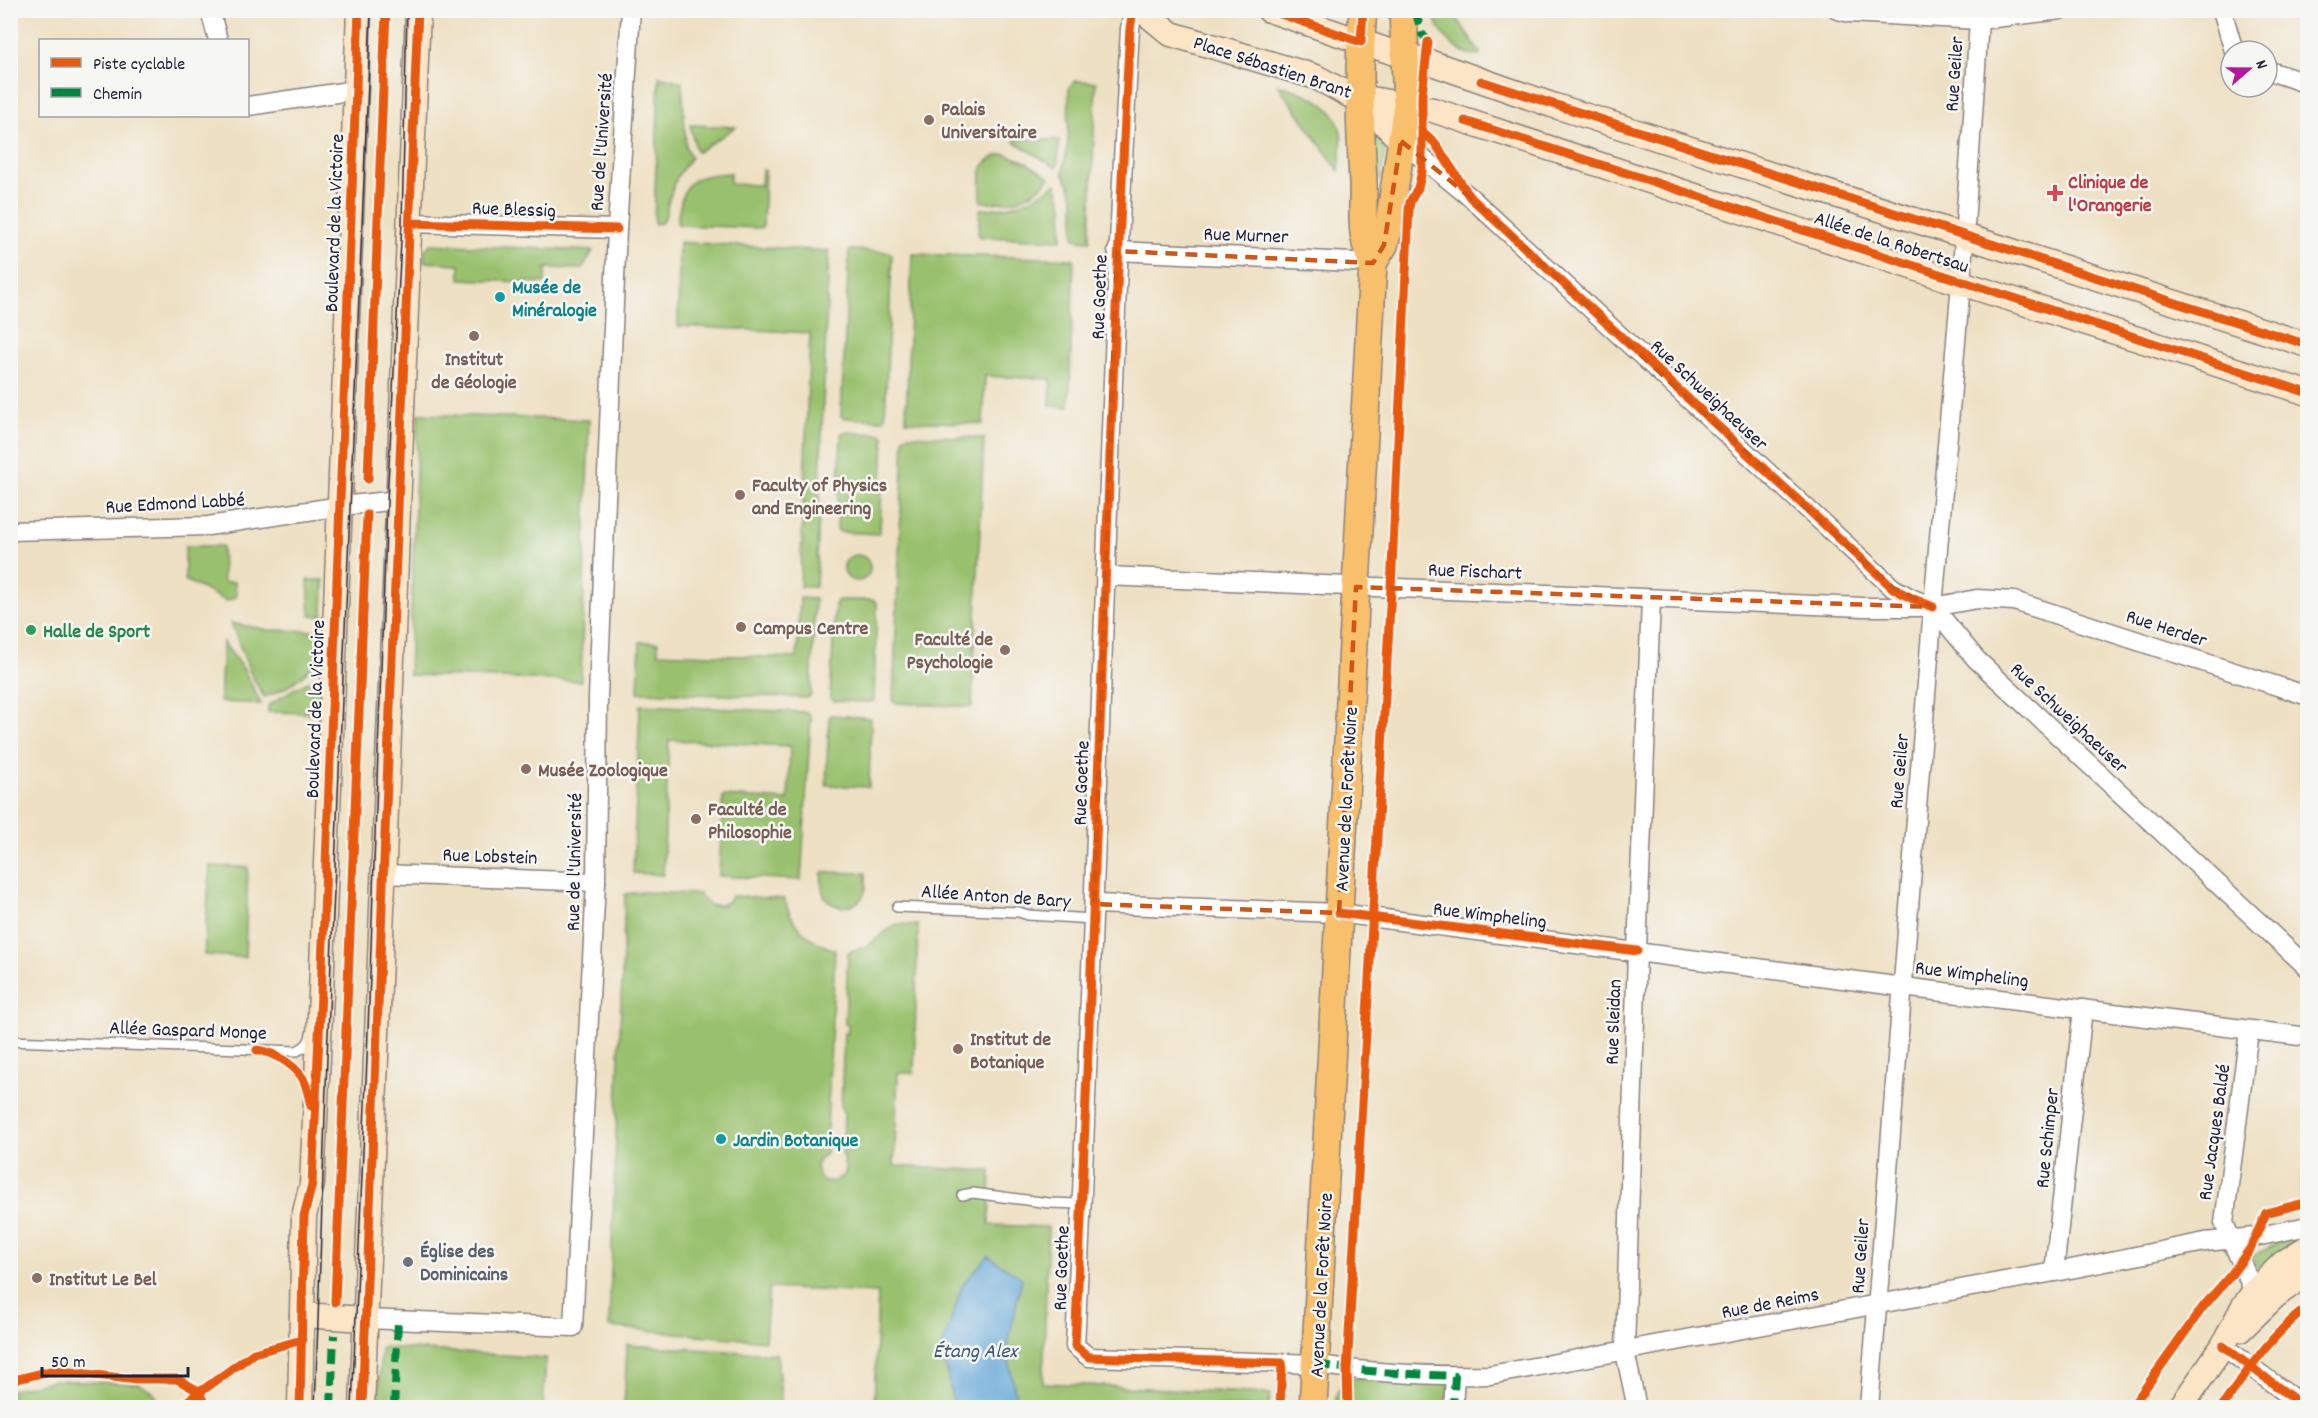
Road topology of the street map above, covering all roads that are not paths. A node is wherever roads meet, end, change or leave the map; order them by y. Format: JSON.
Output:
{"nodes":[{"id":1,"x":210,"y":10,"type":"edge"},
{"id":2,"x":359,"y":10,"type":"edge"},
{"id":3,"x":418,"y":10,"type":"edge"},
{"id":4,"x":631,"y":10,"type":"edge"},
{"id":5,"x":1133,"y":10,"type":"edge"},
{"id":6,"x":1142,"y":10,"type":"edge"},
{"id":7,"x":1269,"y":10,"type":"edge"},
{"id":8,"x":1363,"y":10,"type":"edge"},
{"id":9,"x":1403,"y":10,"type":"edge"},
{"id":10,"x":1838,"y":10,"type":"edge"},
{"id":11,"x":2060,"y":10,"type":"edge"},
{"id":12,"x":2222,"y":10,"type":"edge"},
{"id":13,"x":1979,"y":20,"type":"junction"},
{"id":14,"x":218,"y":39,"type":"edge"},
{"id":15,"x":2230,"y":39,"type":"edge"},
{"id":16,"x":1361,"y":42,"type":"junction"},
{"id":17,"x":1406,"y":57,"type":"junction"},
{"id":18,"x":2279,"y":74,"type":"edge"},
{"id":19,"x":2307,"y":84,"type":"edge"},
{"id":20,"x":356,"y":90,"type":"junction"},
{"id":21,"x":1359,"y":97,"type":"junction"},
{"id":22,"x":1407,"y":105,"type":"junction"},
{"id":23,"x":249,"y":106,"type":"edge"},
{"id":24,"x":1401,"y":141,"type":"junction"},
{"id":25,"x":410,"y":223,"type":"junction"},
{"id":26,"x":617,"y":229,"type":"junction"},
{"id":27,"x":1963,"y":236,"type":"junction"},
{"id":28,"x":1117,"y":251,"type":"junction"},
{"id":29,"x":1373,"y":263,"type":"junction"},
{"id":30,"x":1961,"y":283,"type":"junction"},
{"id":31,"x":2307,"y":345,"type":"edge"},
{"id":32,"x":2307,"y":393,"type":"edge"},
{"id":33,"x":399,"y":500,"type":"junction"},
{"id":34,"x":341,"y":506,"type":"junction"},
{"id":35,"x":10,"y":531,"type":"edge"},
{"id":36,"x":1105,"y":576,"type":"junction"},
{"id":37,"x":1356,"y":587,"type":"junction"},
{"id":38,"x":1651,"y":600,"type":"junction"},
{"id":39,"x":1933,"y":607,"type":"junction"},
{"id":40,"x":2307,"y":696,"type":"edge"},
{"id":41,"x":382,"y":874,"type":"junction"},
{"id":42,"x":596,"y":882,"type":"junction"},
{"id":43,"x":897,"y":907,"type":"dead end"},
{"id":44,"x":1093,"y":911,"type":"junction"},
{"id":45,"x":1339,"y":913,"type":"junction"},
{"id":46,"x":1636,"y":951,"type":"junction"},
{"id":47,"x":2307,"y":968,"type":"edge"},
{"id":48,"x":1903,"y":987,"type":"junction"},
{"id":49,"x":321,"y":993,"type":"junction"},
{"id":50,"x":2083,"y":1009,"type":"junction"},
{"id":51,"x":2249,"y":1031,"type":"junction"},
{"id":52,"x":2307,"y":1037,"type":"edge"},
{"id":53,"x":310,"y":1040,"type":"junction"},
{"id":54,"x":10,"y":1041,"type":"edge"},
{"id":55,"x":317,"y":1078,"type":"junction"},
{"id":56,"x":962,"y":1196,"type":"dead end"},
{"id":57,"x":1081,"y":1204,"type":"junction"},
{"id":58,"x":2307,"y":1226,"type":"edge"},
{"id":59,"x":2229,"y":1238,"type":"junction"},
{"id":60,"x":2307,"y":1247,"type":"edge"},
{"id":61,"x":2054,"y":1272,"type":"junction"},
{"id":62,"x":2307,"y":1272,"type":"edge"},
{"id":63,"x":2254,"y":1292,"type":"junction"},
{"id":64,"x":1878,"y":1305,"type":"junction"},
{"id":65,"x":302,"y":1315,"type":"junction"},
{"id":66,"x":365,"y":1319,"type":"junction"},
{"id":67,"x":2223,"y":1346,"type":"junction"},
{"id":68,"x":1625,"y":1352,"type":"junction"},
{"id":69,"x":1316,"y":1364,"type":"junction"},
{"id":70,"x":1455,"y":1376,"type":"junction"},
{"id":71,"x":300,"y":1407,"type":"edge"},
{"id":72,"x":362,"y":1407,"type":"edge"},
{"id":73,"x":1313,"y":1407,"type":"edge"},
{"id":74,"x":1453,"y":1407,"type":"edge"},
{"id":75,"x":1637,"y":1407,"type":"edge"},
{"id":76,"x":1869,"y":1407,"type":"edge"},
{"id":77,"x":2180,"y":1407,"type":"edge"},
{"id":78,"x":2306,"y":1407,"type":"edge"}],
"edges":[{"from":1,"to":14,"type":"street"},
{"from":2,"to":20,"type":"street","name":"Boulevard de la Victoire"},
{"from":3,"to":25,"type":"street"},
{"from":4,"to":26,"type":"street","name":"Rue de l'Université"},
{"from":5,"to":28,"type":"street","name":"Rue Goethe"},
{"from":6,"to":21,"type":"street","name":"Place Sébastien Brant"},
{"from":7,"to":16,"type":"street"},
{"from":8,"to":16,"type":"main road","name":"Place Sébastien Brant"},
{"from":9,"to":17,"type":"main road"},
{"from":10,"to":13,"type":"street"},
{"from":11,"to":13,"type":"street"},
{"from":12,"to":15,"type":"street"},
{"from":13,"to":27,"type":"street","name":"Rue Geiler"},
{"from":16,"to":17,"type":"street","name":"Allée de la Robertsau"},
{"from":16,"to":21,"type":"main road","name":"Place Sébastien Brant"},
{"from":17,"to":22,"type":"main road"},
{"from":17,"to":27,"type":"street","name":"Allée de la Robertsau"},
{"from":18,"to":19,"type":"street"},
{"from":20,"to":23,"type":"street"},
{"from":20,"to":34,"type":"street","name":"Boulevard de la Victoire"},
{"from":21,"to":22,"type":"street","name":"Allée de la Robertsau"},
{"from":21,"to":24,"type":"street"},
{"from":21,"to":29,"type":"main road","name":"Avenue de la Forêt Noire"},
{"from":22,"to":24,"type":"main road","name":"Avenue de la Forêt Noire"},
{"from":22,"to":30,"type":"street","name":"Allée de la Robertsau"},
{"from":24,"to":29,"type":"main road","name":"Avenue de la Forêt Noire"},
{"from":24,"to":39,"type":"street","name":"Rue Schweighaeuser"},
{"from":25,"to":26,"type":"street","name":"Rue Blessig"},
{"from":25,"to":33,"type":"street"},
{"from":26,"to":42,"type":"street","name":"Rue de l'Université"},
{"from":27,"to":30,"type":"street","name":"Rue Geiler"},
{"from":27,"to":31,"type":"street","name":"Allée de la Robertsau"},
{"from":28,"to":29,"type":"street","name":"Rue Murner"},
{"from":28,"to":36,"type":"street","name":"Rue Goethe"},
{"from":29,"to":37,"type":"main road","name":"Avenue de la Forêt Noire"},
{"from":30,"to":32,"type":"street","name":"Allée de la Robertsau"},
{"from":30,"to":39,"type":"street","name":"Rue Geiler"},
{"from":33,"to":34,"type":"street","name":"Rue Edmond Labbé"},
{"from":33,"to":41,"type":"street"},
{"from":34,"to":35,"type":"street","name":"Rue Edmond Labbé"},
{"from":34,"to":49,"type":"street","name":"Boulevard de la Victoire"},
{"from":36,"to":37,"type":"street","name":"Rue Fischart"},
{"from":36,"to":44,"type":"street","name":"Rue Goethe"},
{"from":37,"to":38,"type":"street","name":"Rue Fischart"},
{"from":37,"to":45,"type":"main road","name":"Avenue de la Forêt Noire"},
{"from":38,"to":39,"type":"street","name":"Rue Fischart"},
{"from":38,"to":46,"type":"street","name":"Rue Sleidan"},
{"from":39,"to":40,"type":"street","name":"Rue Herder"},
{"from":39,"to":47,"type":"street","name":"Rue Schweighaeuser"},
{"from":39,"to":48,"type":"street","name":"Rue Geiler"},
{"from":41,"to":42,"type":"street","name":"Rue Lobstein"},
{"from":41,"to":66,"type":"street"},
{"from":42,"to":66,"type":"street","name":"Rue de l'Université"},
{"from":43,"to":44,"type":"lane","name":"Allée Anton de Bary"},
{"from":44,"to":45,"type":"street","name":"Rue Wimpheling"},
{"from":44,"to":57,"type":"street","name":"Rue Goethe"},
{"from":45,"to":46,"type":"street","name":"Rue Wimpheling"},
{"from":45,"to":69,"type":"main road","name":"Avenue de la Forêt Noire"},
{"from":46,"to":48,"type":"street","name":"Rue Wimpheling"},
{"from":46,"to":68,"type":"street","name":"Rue Sleidan"},
{"from":48,"to":50,"type":"street","name":"Rue Wimpheling"},
{"from":48,"to":64,"type":"street","name":"Rue Geiler"},
{"from":49,"to":53,"type":"lane"},
{"from":49,"to":55,"type":"street","name":"Boulevard de la Victoire"},
{"from":50,"to":51,"type":"street","name":"Rue Wimpheling"},
{"from":50,"to":61,"type":"street","name":"Rue Schimper"},
{"from":51,"to":52,"type":"street","name":"Rue Wimpheling"},
{"from":51,"to":59,"type":"street","name":"Rue Jacques Baldé"},
{"from":53,"to":54,"type":"lane","name":"Allée Gaspard Monge"},
{"from":53,"to":55,"type":"lane"},
{"from":55,"to":65,"type":"street","name":"Boulevard de la Victoire"},
{"from":56,"to":57,"type":"lane"},
{"from":57,"to":69,"type":"street","name":"Rue Goethe"},
{"from":58,"to":59,"type":"street","name":"Rue de Reims"},
{"from":59,"to":61,"type":"street","name":"Rue de Reims"},
{"from":59,"to":63,"type":"street","name":"Rue Jacques Baldé"},
{"from":60,"to":63,"type":"street"},
{"from":61,"to":64,"type":"street","name":"Rue de Reims"},
{"from":62,"to":67,"type":"street"},
{"from":63,"to":67,"type":"street"},
{"from":64,"to":68,"type":"street","name":"Rue de Reims"},
{"from":64,"to":76,"type":"street","name":"Rue Geiler"},
{"from":65,"to":66,"type":"street"},
{"from":65,"to":71,"type":"street","name":"Boulevard de la Victoire"},
{"from":66,"to":72,"type":"street"},
{"from":67,"to":77,"type":"street"},
{"from":67,"to":78,"type":"street"},
{"from":68,"to":70,"type":"street","name":"Rue de Reims"},
{"from":68,"to":75,"type":"street","name":"Rue Sleidan"},
{"from":69,"to":70,"type":"street","name":"Rue de Reims"},
{"from":69,"to":73,"type":"main road","name":"Avenue de la Forêt Noire"},
{"from":70,"to":74,"type":"street"}]}
